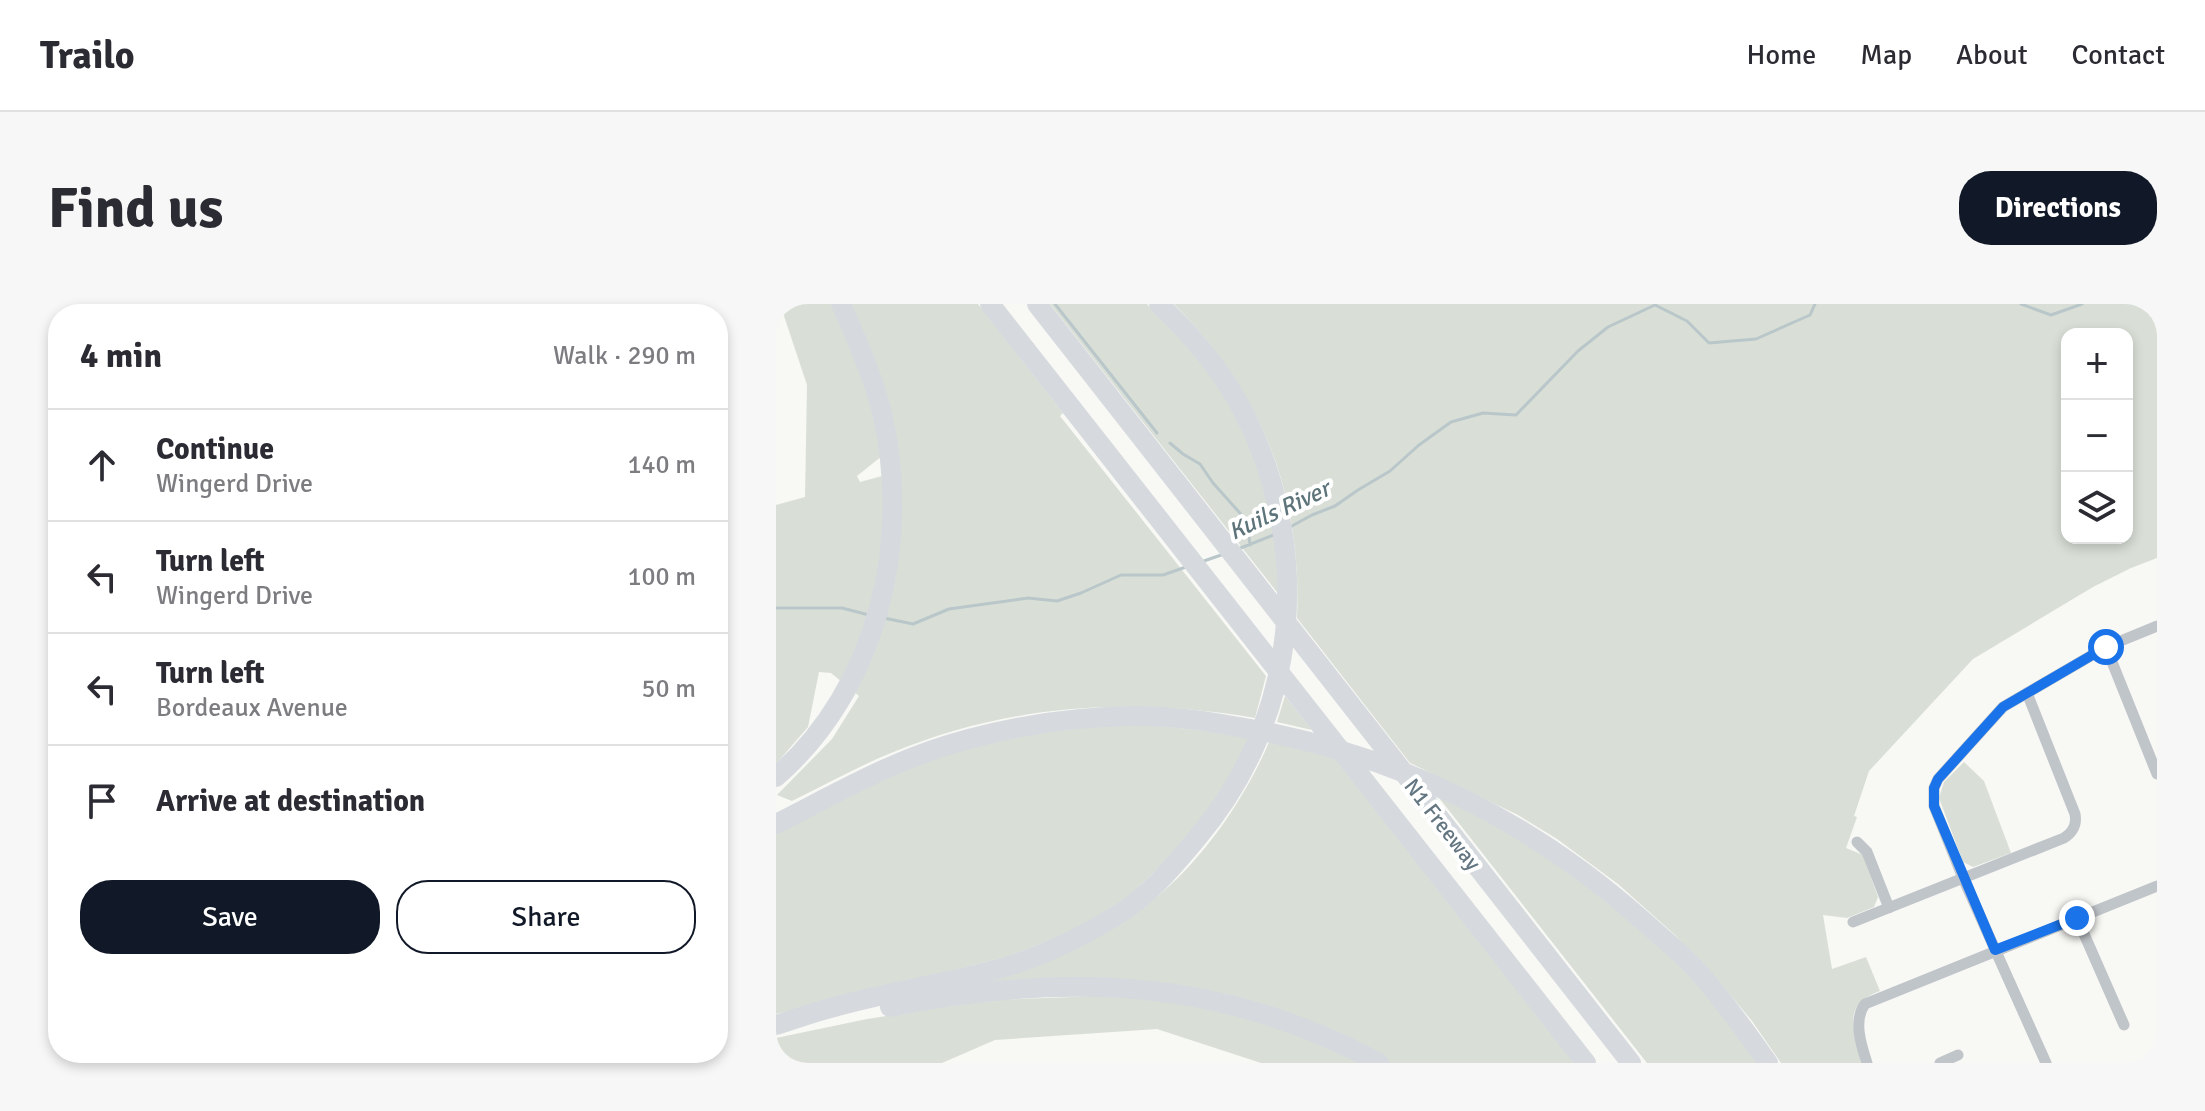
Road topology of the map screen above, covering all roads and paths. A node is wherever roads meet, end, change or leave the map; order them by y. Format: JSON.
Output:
{"nodes":[{"id":1,"x":841,"y":304,"type":"edge"},
{"id":2,"x":990,"y":304,"type":"edge"},
{"id":3,"x":1037,"y":304,"type":"edge"},
{"id":4,"x":1159,"y":304,"type":"edge"},
{"id":5,"x":2157,"y":626,"type":"edge"},
{"id":6,"x":2106,"y":647,"type":"junction"},
{"id":7,"x":2027,"y":693,"type":"junction"},
{"id":8,"x":2157,"y":774,"type":"edge"},
{"id":9,"x":776,"y":777,"type":"edge"},
{"id":10,"x":776,"y":824,"type":"edge"},
{"id":11,"x":1857,"y":842,"type":"dead end"},
{"id":12,"x":1963,"y":878,"type":"junction"},
{"id":13,"x":2156,"y":890,"type":"edge"},
{"id":14,"x":1889,"y":908,"type":"junction"},
{"id":15,"x":2077,"y":918,"type":"junction"},
{"id":16,"x":1853,"y":922,"type":"dead end"},
{"id":17,"x":1995,"y":950,"type":"junction"},
{"id":18,"x":2124,"y":1025,"type":"dead end"},
{"id":19,"x":776,"y":1027,"type":"edge"},
{"id":20,"x":1958,"y":1055,"type":"dead end"},
{"id":21,"x":1379,"y":1063,"type":"edge"},
{"id":22,"x":1586,"y":1063,"type":"edge"},
{"id":23,"x":1631,"y":1063,"type":"edge"},
{"id":24,"x":1768,"y":1063,"type":"edge"},
{"id":25,"x":1867,"y":1063,"type":"edge"},
{"id":26,"x":1940,"y":1063,"type":"edge"},
{"id":27,"x":2046,"y":1063,"type":"edge"}],
"edges":[{"from":1,"to":9,"type":"highway"},
{"from":2,"to":22,"type":"highway","name":"N1 Freeway"},
{"from":3,"to":23,"type":"highway","name":"N1 Freeway"},
{"from":4,"to":19,"type":"highway"},
{"from":5,"to":6,"type":"street"},
{"from":6,"to":7,"type":"street"},
{"from":6,"to":8,"type":"street"},
{"from":7,"to":12,"type":"street"},
{"from":7,"to":12,"type":"street"},
{"from":10,"to":24,"type":"highway"},
{"from":11,"to":14,"type":"street"},
{"from":12,"to":14,"type":"street"},
{"from":12,"to":17,"type":"street"},
{"from":13,"to":15,"type":"street"},
{"from":14,"to":16,"type":"street"},
{"from":15,"to":17,"type":"street"},
{"from":15,"to":18,"type":"street"},
{"from":17,"to":25,"type":"street"},
{"from":17,"to":27,"type":"street"},
{"from":19,"to":21,"type":"highway"},
{"from":20,"to":26,"type":"street"}]}
